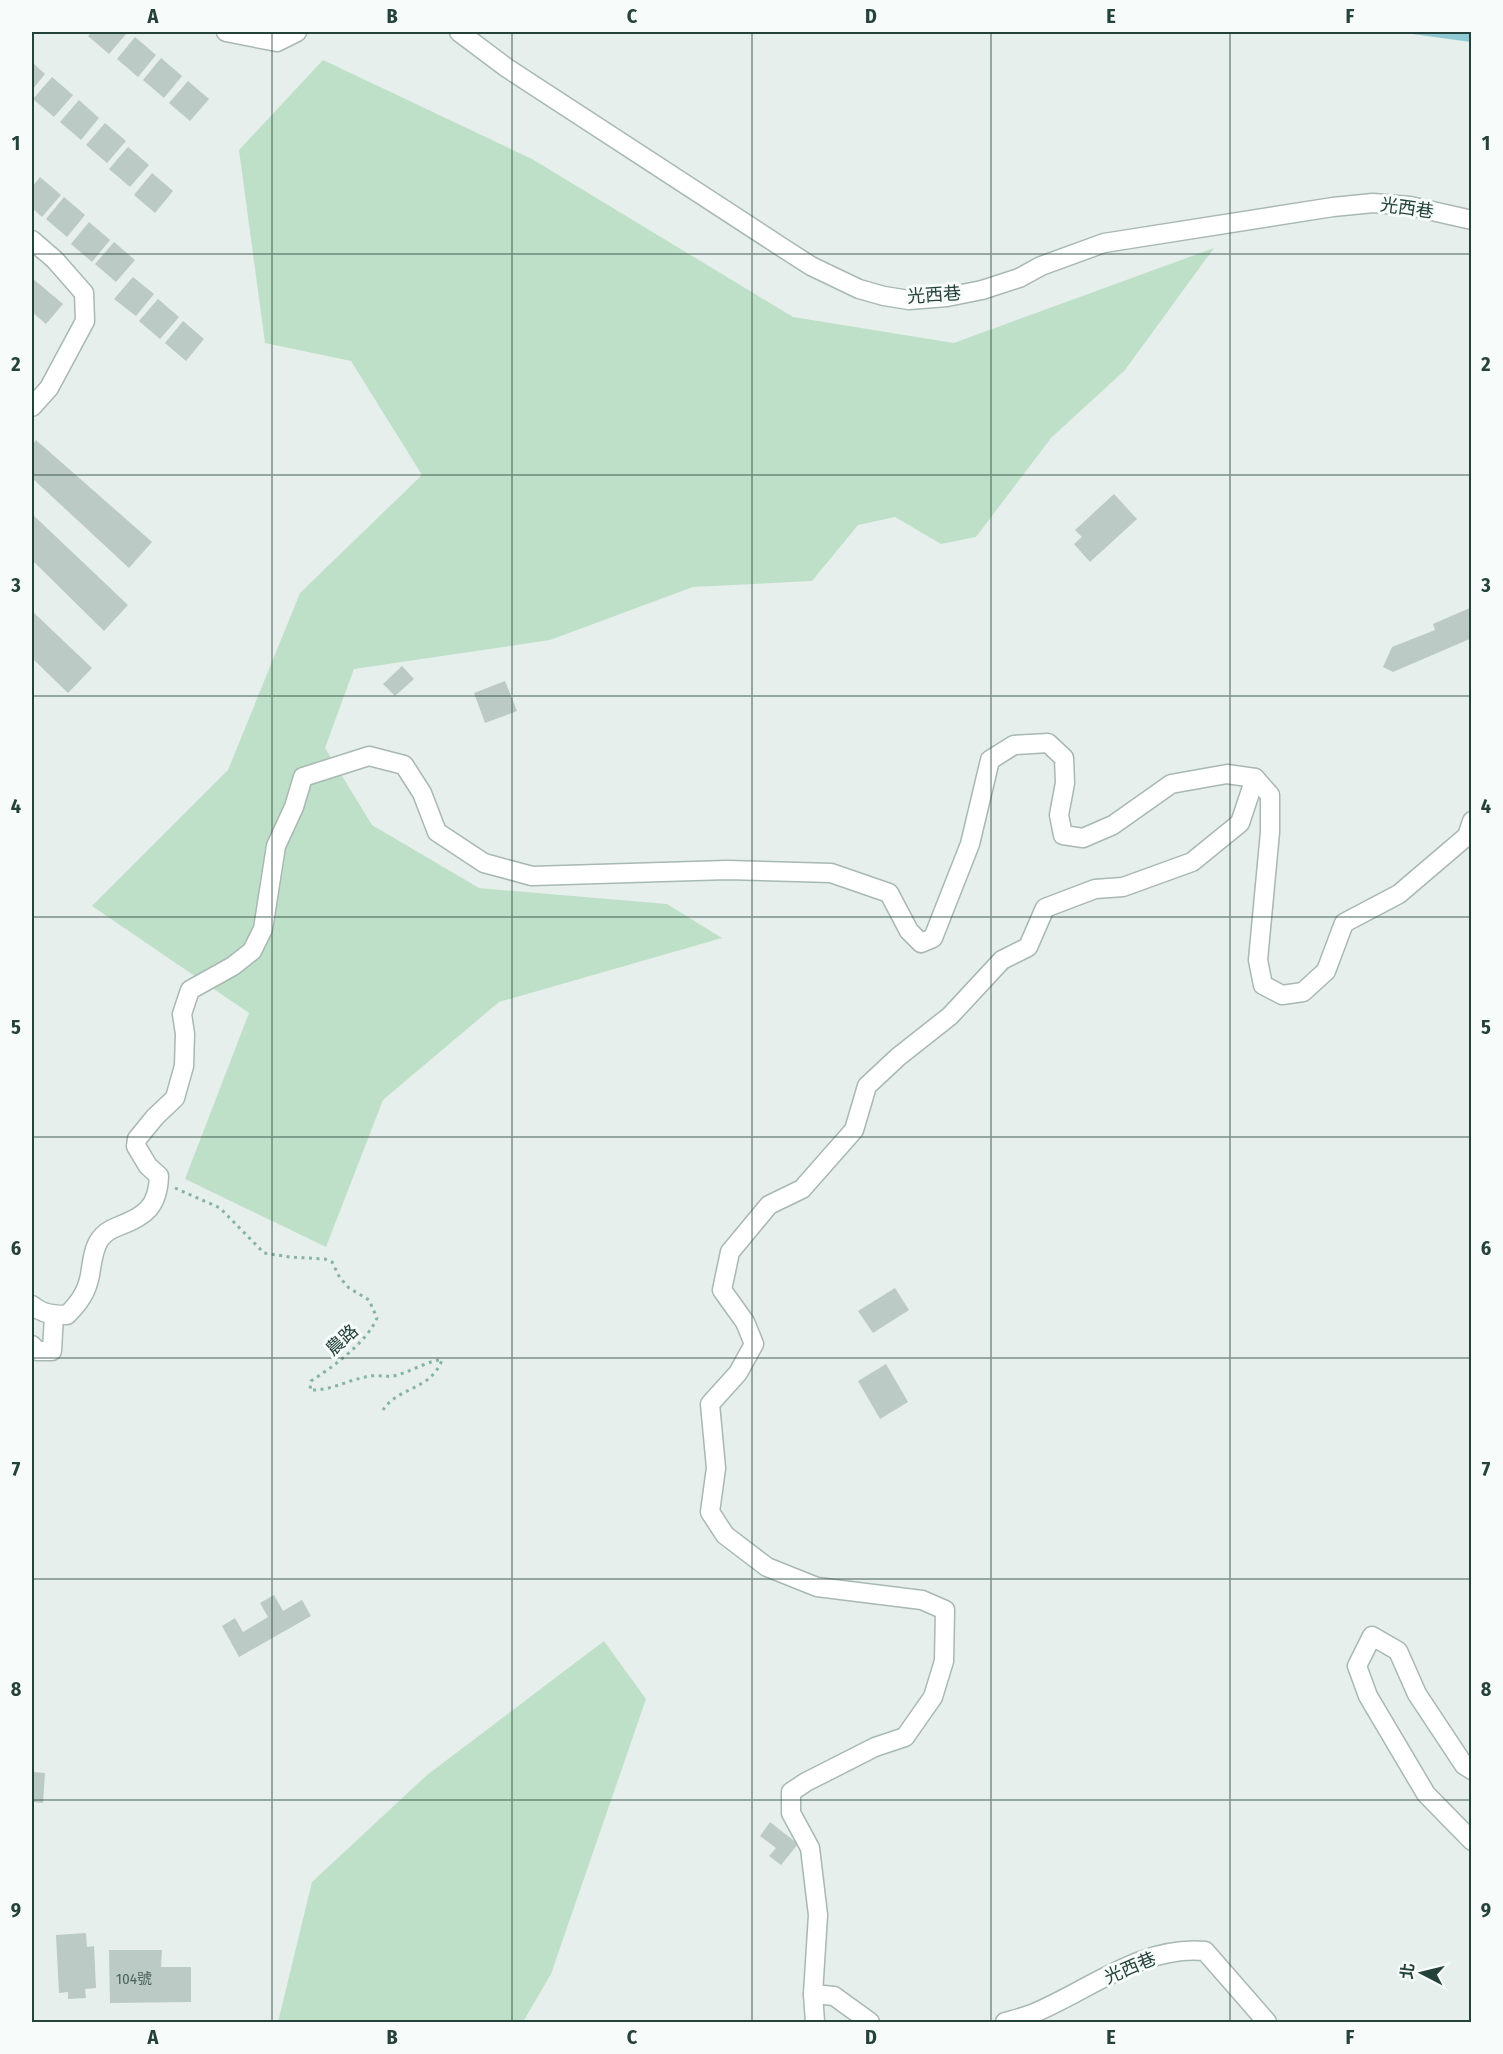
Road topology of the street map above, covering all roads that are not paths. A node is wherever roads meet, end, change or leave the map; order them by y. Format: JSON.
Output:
{"nodes":[{"id":1,"x":226,"y":32,"type":"edge"},
{"id":2,"x":297,"y":32,"type":"edge"},
{"id":3,"x":459,"y":32,"type":"edge"},
{"id":4,"x":1472,"y":220,"type":"edge"},
{"id":5,"x":32,"y":240,"type":"edge"},
{"id":6,"x":32,"y":407,"type":"edge"},
{"id":7,"x":1255,"y":778,"type":"junction"},
{"id":8,"x":1472,"y":821,"type":"edge"},
{"id":9,"x":32,"y":1305,"type":"edge"},
{"id":10,"x":54,"y":1315,"type":"junction"},
{"id":11,"x":32,"y":1345,"type":"edge"},
{"id":12,"x":1472,"y":1770,"type":"edge"},
{"id":13,"x":1472,"y":1841,"type":"edge"},
{"id":14,"x":813,"y":1994,"type":"junction"},
{"id":15,"x":815,"y":2022,"type":"edge"},
{"id":16,"x":870,"y":2022,"type":"edge"},
{"id":17,"x":1005,"y":2022,"type":"edge"},
{"id":18,"x":1267,"y":2022,"type":"edge"}],
"edges":[{"from":1,"to":2,"type":"street"},
{"from":3,"to":4,"type":"street","name":"光西巷"},
{"from":5,"to":6,"type":"street"},
{"from":7,"to":8,"type":"street"},
{"from":7,"to":10,"type":"street"},
{"from":7,"to":14,"type":"street"},
{"from":9,"to":10,"type":"street"},
{"from":10,"to":11,"type":"street"},
{"from":12,"to":13,"type":"street"},
{"from":14,"to":15,"type":"street"},
{"from":14,"to":16,"type":"street"},
{"from":17,"to":18,"type":"street","name":"光西巷"}]}
